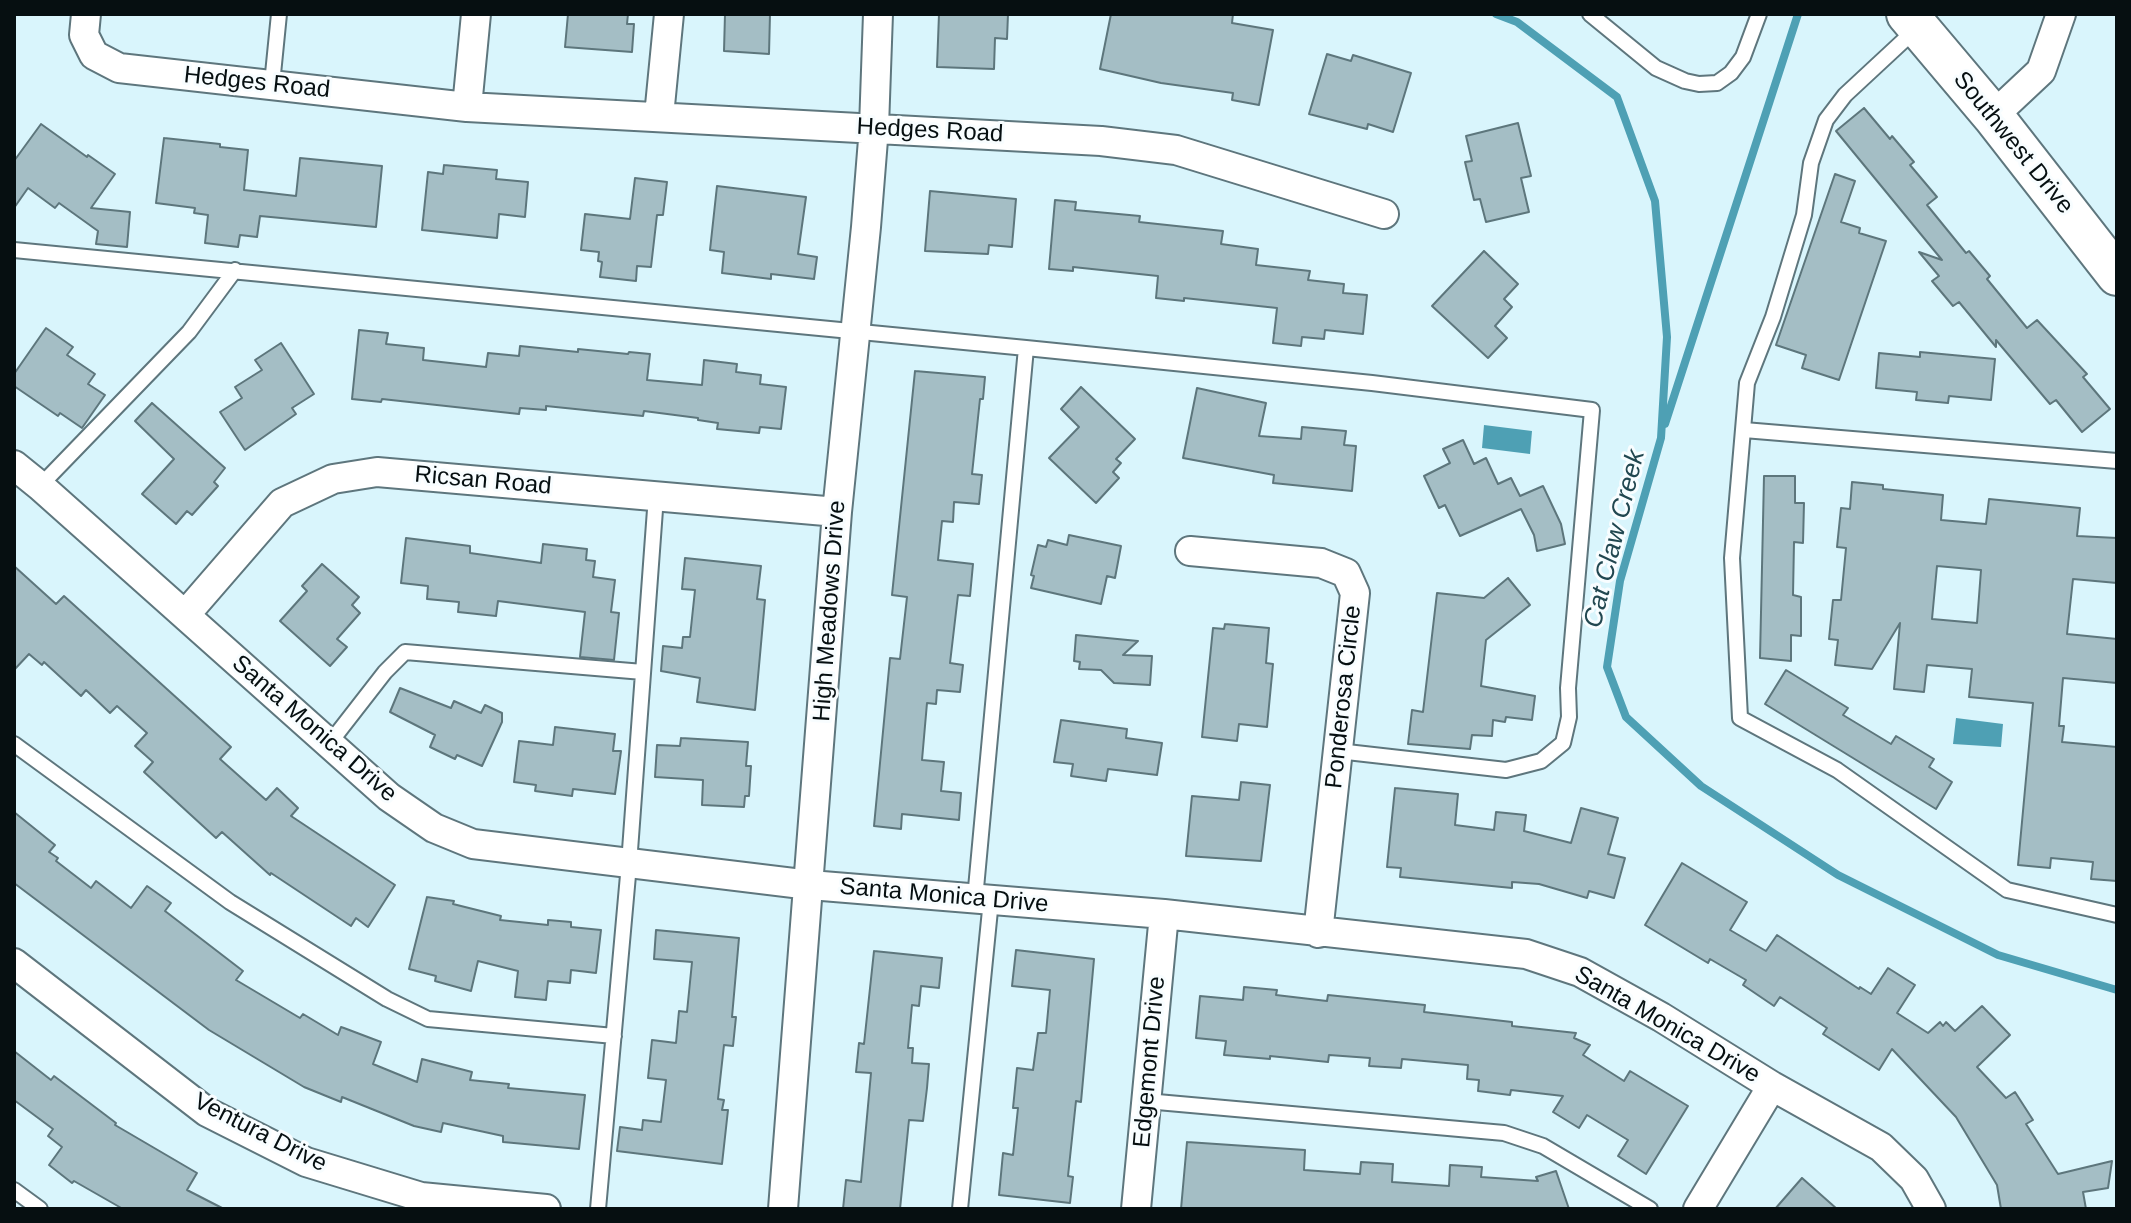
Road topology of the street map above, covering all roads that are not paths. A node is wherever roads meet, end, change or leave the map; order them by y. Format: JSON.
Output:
{"nodes":[{"id":1,"x":86,"y":14,"type":"edge"},
{"id":2,"x":279,"y":14,"type":"edge"},
{"id":3,"x":476,"y":14,"type":"edge"},
{"id":4,"x":669,"y":14,"type":"edge"},
{"id":5,"x":878,"y":14,"type":"edge"},
{"id":6,"x":1590,"y":14,"type":"edge"},
{"id":7,"x":1759,"y":14,"type":"edge"},
{"id":8,"x":2061,"y":14,"type":"edge"},
{"id":9,"x":1912,"y":20,"type":"edge"},
{"id":10,"x":272,"y":84,"type":"junction"},
{"id":11,"x":467,"y":107,"type":"junction"},
{"id":12,"x":659,"y":116,"type":"junction"},
{"id":13,"x":1993,"y":116,"type":"junction"},
{"id":14,"x":874,"y":127,"type":"junction"},
{"id":15,"x":1384,"y":214,"type":"dead end"},
{"id":16,"x":14,"y":250,"type":"edge"},
{"id":17,"x":235,"y":270,"type":"junction"},
{"id":18,"x":2117,"y":275,"type":"edge"},
{"id":19,"x":855,"y":331,"type":"junction"},
{"id":20,"x":1026,"y":348,"type":"junction"},
{"id":21,"x":1744,"y":430,"type":"junction"},
{"id":22,"x":2117,"y":461,"type":"edge"},
{"id":23,"x":14,"y":465,"type":"edge"},
{"id":24,"x":40,"y":486,"type":"junction"},
{"id":25,"x":656,"y":496,"type":"junction"},
{"id":26,"x":837,"y":512,"type":"junction"},
{"id":27,"x":1190,"y":551,"type":"dead end"},
{"id":28,"x":185,"y":615,"type":"junction"},
{"id":29,"x":643,"y":672,"type":"junction"},
{"id":30,"x":14,"y":744,"type":"edge"},
{"id":31,"x":329,"y":744,"type":"junction"},
{"id":32,"x":1338,"y":751,"type":"junction"},
{"id":33,"x":629,"y":864,"type":"junction"},
{"id":34,"x":810,"y":885,"type":"junction"},
{"id":35,"x":983,"y":900,"type":"junction"},
{"id":36,"x":1164,"y":914,"type":"junction"},
{"id":37,"x":2117,"y":915,"type":"edge"},
{"id":38,"x":1318,"y":933,"type":"junction"},
{"id":39,"x":14,"y":963,"type":"edge"},
{"id":40,"x":614,"y":1036,"type":"junction"},
{"id":41,"x":1772,"y":1086,"type":"junction"},
{"id":42,"x":1146,"y":1101,"type":"junction"},
{"id":43,"x":14,"y":1190,"type":"edge"},
{"id":44,"x":40,"y":1209,"type":"edge"},
{"id":45,"x":546,"y":1209,"type":"edge"},
{"id":46,"x":598,"y":1209,"type":"edge"},
{"id":47,"x":783,"y":1209,"type":"edge"},
{"id":48,"x":960,"y":1209,"type":"edge"},
{"id":49,"x":1136,"y":1209,"type":"edge"},
{"id":50,"x":1650,"y":1209,"type":"edge"},
{"id":51,"x":1698,"y":1209,"type":"edge"},
{"id":52,"x":1931,"y":1209,"type":"edge"}],
"edges":[{"from":1,"to":10,"type":"street","name":"Hedges Road"},
{"from":2,"to":10,"type":"lane"},
{"from":3,"to":11,"type":"street"},
{"from":4,"to":12,"type":"street"},
{"from":5,"to":14,"type":"street","name":"High Meadows Drive"},
{"from":6,"to":7,"type":"lane"},
{"from":8,"to":13,"type":"street"},
{"from":9,"to":13,"type":"main road","name":"Southwest Drive"},
{"from":9,"to":21,"type":"lane"},
{"from":10,"to":11,"type":"street","name":"Hedges Road"},
{"from":11,"to":12,"type":"street","name":"Hedges Road"},
{"from":12,"to":14,"type":"street","name":"Hedges Road"},
{"from":13,"to":18,"type":"main road","name":"Southwest Drive"},
{"from":14,"to":15,"type":"street","name":"Hedges Road"},
{"from":14,"to":19,"type":"street","name":"High Meadows Drive"},
{"from":16,"to":17,"type":"lane"},
{"from":17,"to":19,"type":"lane"},
{"from":17,"to":24,"type":"lane"},
{"from":19,"to":20,"type":"lane"},
{"from":19,"to":26,"type":"street","name":"High Meadows Drive"},
{"from":20,"to":32,"type":"lane"},
{"from":20,"to":35,"type":"lane"},
{"from":21,"to":22,"type":"lane"},
{"from":21,"to":37,"type":"lane"},
{"from":23,"to":24,"type":"street","name":"Santa Monica Drive"},
{"from":24,"to":28,"type":"street","name":"Santa Monica Drive"},
{"from":25,"to":26,"type":"street","name":"Ricsan Road"},
{"from":25,"to":28,"type":"street","name":"Ricsan Road"},
{"from":25,"to":29,"type":"lane"},
{"from":26,"to":34,"type":"street","name":"High Meadows Drive"},
{"from":27,"to":32,"type":"street","name":"Ponderosa Circle"},
{"from":28,"to":31,"type":"street","name":"Santa Monica Drive"},
{"from":29,"to":31,"type":"lane"},
{"from":29,"to":33,"type":"lane"},
{"from":30,"to":40,"type":"lane"},
{"from":31,"to":33,"type":"street","name":"Santa Monica Drive"},
{"from":32,"to":38,"type":"street","name":"Ponderosa Circle"},
{"from":33,"to":34,"type":"street","name":"Santa Monica Drive"},
{"from":33,"to":40,"type":"lane"},
{"from":34,"to":35,"type":"street","name":"Santa Monica Drive"},
{"from":34,"to":47,"type":"street","name":"High Meadows Drive"},
{"from":35,"to":36,"type":"street","name":"Santa Monica Drive"},
{"from":35,"to":48,"type":"lane"},
{"from":36,"to":38,"type":"street","name":"Santa Monica Drive"},
{"from":36,"to":42,"type":"street","name":"Edgemont Drive"},
{"from":38,"to":41,"type":"street","name":"Santa Monica Drive"},
{"from":39,"to":45,"type":"street","name":"Ventura Drive"},
{"from":40,"to":46,"type":"lane"},
{"from":41,"to":51,"type":"street"},
{"from":41,"to":52,"type":"street","name":"Santa Monica Drive"},
{"from":42,"to":49,"type":"street","name":"Edgemont Drive"},
{"from":42,"to":50,"type":"lane"},
{"from":43,"to":44,"type":"lane"}]}
